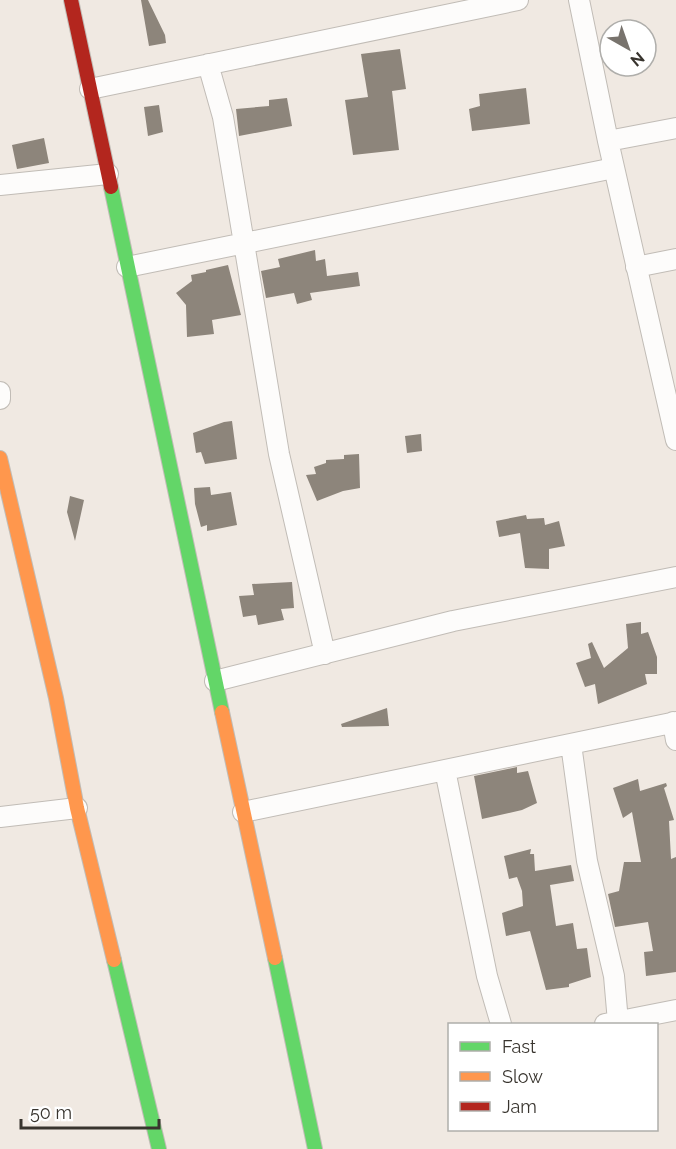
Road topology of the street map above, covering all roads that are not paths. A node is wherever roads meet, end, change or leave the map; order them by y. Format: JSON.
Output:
{"nodes":[{"id":1,"x":71,"y":0,"type":"edge"},
{"id":2,"x":518,"y":0,"type":"edge"},
{"id":3,"x":579,"y":0,"type":"edge"},
{"id":4,"x":208,"y":64,"type":"junction"},
{"id":5,"x":90,"y":89,"type":"junction"},
{"id":6,"x":676,"y":128,"type":"edge"},
{"id":7,"x":608,"y":141,"type":"junction"},
{"id":8,"x":614,"y":168,"type":"junction"},
{"id":9,"x":108,"y":174,"type":"junction"},
{"id":10,"x":0,"y":186,"type":"edge"},
{"id":11,"x":245,"y":243,"type":"junction"},
{"id":12,"x":676,"y":259,"type":"edge"},
{"id":13,"x":127,"y":267,"type":"junction"},
{"id":14,"x":636,"y":267,"type":"junction"},
{"id":15,"x":670,"y":382,"type":"edge"},
{"id":16,"x":0,"y":392,"type":"edge"},
{"id":17,"x":0,"y":399,"type":"edge"},
{"id":18,"x":676,"y":440,"type":"edge"},
{"id":19,"x":0,"y":458,"type":"edge"},
{"id":20,"x":676,"y":577,"type":"edge"},
{"id":21,"x":325,"y":654,"type":"junction"},
{"id":22,"x":215,"y":681,"type":"junction"},
{"id":23,"x":675,"y":728,"type":"edge"},
{"id":24,"x":571,"y":744,"type":"junction"},
{"id":25,"x":445,"y":770,"type":"junction"},
{"id":26,"x":77,"y":808,"type":"junction"},
{"id":27,"x":243,"y":812,"type":"junction"},
{"id":28,"x":0,"y":818,"type":"edge"},
{"id":29,"x":676,"y":1010,"type":"edge"},
{"id":30,"x":501,"y":1023,"type":"edge"},
{"id":31,"x":612,"y":1023,"type":"edge"},
{"id":32,"x":159,"y":1149,"type":"edge"},
{"id":33,"x":315,"y":1149,"type":"edge"}],
"edges":[{"from":1,"to":5,"type":"street"},
{"from":2,"to":4,"type":"street"},
{"from":3,"to":7,"type":"street"},
{"from":4,"to":5,"type":"street"},
{"from":4,"to":11,"type":"street"},
{"from":5,"to":9,"type":"street"},
{"from":6,"to":7,"type":"street"},
{"from":7,"to":8,"type":"street"},
{"from":8,"to":11,"type":"street"},
{"from":8,"to":14,"type":"street"},
{"from":9,"to":10,"type":"street"},
{"from":9,"to":13,"type":"street"},
{"from":11,"to":13,"type":"street"},
{"from":11,"to":21,"type":"street"},
{"from":12,"to":14,"type":"street"},
{"from":13,"to":22,"type":"street"},
{"from":14,"to":15,"type":"street"},
{"from":15,"to":18,"type":"street"},
{"from":16,"to":17,"type":"street"},
{"from":19,"to":26,"type":"street"},
{"from":20,"to":21,"type":"street"},
{"from":21,"to":22,"type":"street"},
{"from":22,"to":27,"type":"street"},
{"from":23,"to":24,"type":"street"},
{"from":24,"to":25,"type":"street"},
{"from":24,"to":31,"type":"street"},
{"from":25,"to":27,"type":"street"},
{"from":25,"to":30,"type":"street"},
{"from":26,"to":28,"type":"street"},
{"from":26,"to":32,"type":"street"},
{"from":27,"to":33,"type":"street"},
{"from":29,"to":31,"type":"street"}]}
